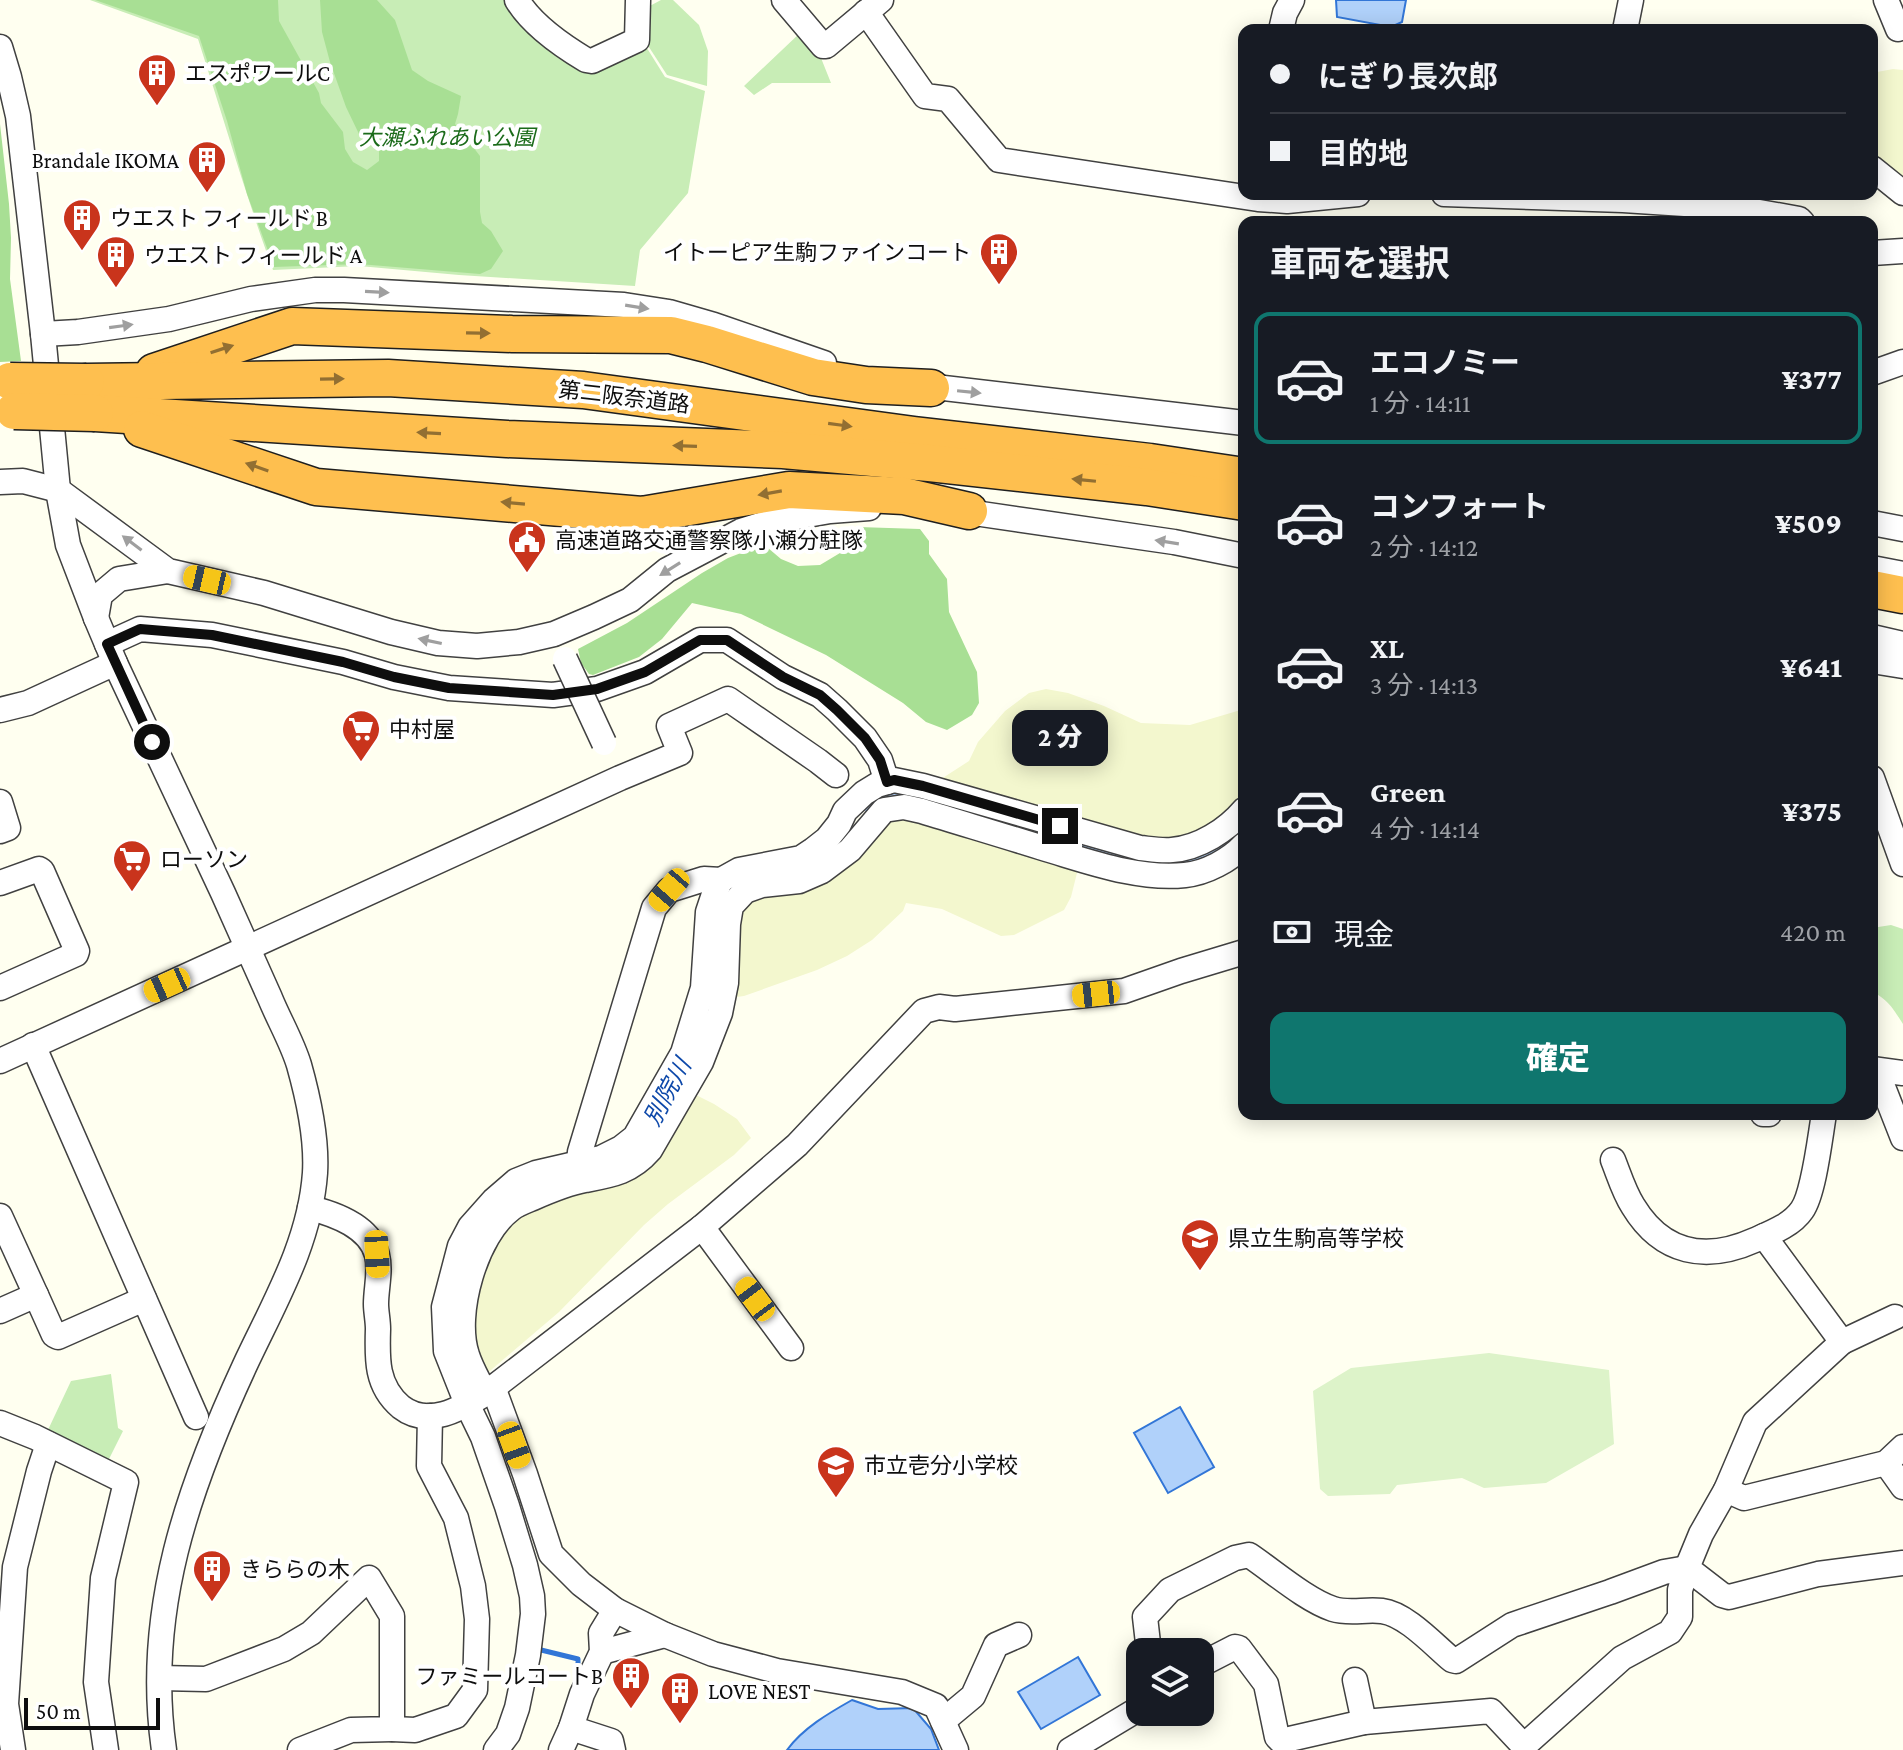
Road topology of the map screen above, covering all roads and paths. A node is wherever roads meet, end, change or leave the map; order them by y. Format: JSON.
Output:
{"nodes":[{"id":1,"x":517,"y":0,"type":"edge"},
{"id":2,"x":638,"y":0,"type":"edge"},
{"id":3,"x":784,"y":0,"type":"edge"},
{"id":4,"x":1292,"y":0,"type":"edge"},
{"id":5,"x":1631,"y":0,"type":"edge"},
{"id":6,"x":1886,"y":0,"type":"edge"},
{"id":7,"x":874,"y":6,"type":"edge"},
{"id":8,"x":1282,"y":24,"type":"edge"},
{"id":9,"x":1626,"y":24,"type":"edge"},
{"id":10,"x":1903,"y":26,"type":"edge"},
{"id":11,"x":0,"y":47,"type":"edge"},
{"id":12,"x":1878,"y":173,"type":"edge"},
{"id":13,"x":1903,"y":193,"type":"edge"},
{"id":14,"x":1238,"y":196,"type":"edge"},
{"id":15,"x":1272,"y":200,"type":"edge"},
{"id":16,"x":1297,"y":200,"type":"edge"},
{"id":17,"x":1623,"y":200,"type":"edge"},
{"id":18,"x":1782,"y":216,"type":"edge"},
{"id":19,"x":1903,"y":251,"type":"edge"},
{"id":20,"x":1878,"y":253,"type":"edge"},
{"id":21,"x":43,"y":334,"type":"junction"},
{"id":22,"x":1903,"y":362,"type":"edge"},
{"id":23,"x":1878,"y":371,"type":"edge"},
{"id":24,"x":122,"y":382,"type":"junction"},
{"id":25,"x":931,"y":388,"type":"junction"},
{"id":26,"x":6,"y":396,"type":"edge"},
{"id":27,"x":91,"y":398,"type":"junction"},
{"id":28,"x":1238,"y":422,"type":"edge"},
{"id":29,"x":1238,"y":475,"type":"edge"},
{"id":30,"x":0,"y":482,"type":"edge"},
{"id":31,"x":58,"y":490,"type":"junction"},
{"id":32,"x":1238,"y":501,"type":"edge"},
{"id":33,"x":969,"y":511,"type":"junction"},
{"id":34,"x":1878,"y":524,"type":"edge"},
{"id":35,"x":1903,"y":529,"type":"edge"},
{"id":36,"x":1238,"y":555,"type":"edge"},
{"id":37,"x":1878,"y":569,"type":"edge"},
{"id":38,"x":168,"y":571,"type":"junction"},
{"id":39,"x":1903,"y":574,"type":"edge"},
{"id":40,"x":1878,"y":590,"type":"edge"},
{"id":41,"x":1903,"y":595,"type":"edge"},
{"id":42,"x":1878,"y":615,"type":"edge"},
{"id":43,"x":96,"y":618,"type":"junction"},
{"id":44,"x":1903,"y":620,"type":"edge"},
{"id":45,"x":554,"y":634,"type":"junction"},
{"id":46,"x":1878,"y":638,"type":"edge"},
{"id":47,"x":1903,"y":644,"type":"edge"},
{"id":48,"x":111,"y":653,"type":"junction"},
{"id":49,"x":1878,"y":662,"type":"edge"},
{"id":50,"x":1903,"y":666,"type":"edge"},
{"id":51,"x":0,"y":710,"type":"edge"},
{"id":52,"x":836,"y":775,"type":"dead end"},
{"id":53,"x":620,"y":778,"type":"junction"},
{"id":54,"x":887,"y":782,"type":"junction"},
{"id":55,"x":1878,"y":795,"type":"edge"},
{"id":56,"x":0,"y":802,"type":"edge"},
{"id":57,"x":1238,"y":815,"type":"edge"},
{"id":58,"x":0,"y":831,"type":"edge"},
{"id":59,"x":1238,"y":852,"type":"edge"},
{"id":60,"x":1903,"y":864,"type":"edge"},
{"id":61,"x":721,"y":880,"type":"junction"},
{"id":62,"x":0,"y":883,"type":"edge"},
{"id":63,"x":248,"y":948,"type":"junction"},
{"id":64,"x":1238,"y":954,"type":"edge"},
{"id":65,"x":0,"y":988,"type":"edge"},
{"id":66,"x":33,"y":1045,"type":"junction"},
{"id":67,"x":0,"y":1061,"type":"edge"},
{"id":68,"x":1886,"y":1077,"type":"edge"},
{"id":69,"x":1823,"y":1120,"type":"edge"},
{"id":70,"x":1903,"y":1138,"type":"edge"},
{"id":71,"x":1613,"y":1160,"type":"dead end"},
{"id":72,"x":581,"y":1171,"type":"junction"},
{"id":73,"x":310,"y":1208,"type":"junction"},
{"id":74,"x":0,"y":1216,"type":"edge"},
{"id":75,"x":702,"y":1227,"type":"junction"},
{"id":76,"x":1764,"y":1236,"type":"junction"},
{"id":77,"x":36,"y":1295,"type":"junction"},
{"id":78,"x":144,"y":1299,"type":"junction"},
{"id":79,"x":0,"y":1311,"type":"edge"},
{"id":80,"x":1895,"y":1317,"type":"dead end"},
{"id":81,"x":1842,"y":1342,"type":"junction"},
{"id":82,"x":791,"y":1348,"type":"dead end"},
{"id":83,"x":480,"y":1397,"type":"junction"},
{"id":84,"x":430,"y":1416,"type":"junction"},
{"id":85,"x":196,"y":1417,"type":"dead end"},
{"id":86,"x":0,"y":1423,"type":"edge"},
{"id":87,"x":48,"y":1444,"type":"junction"},
{"id":88,"x":1894,"y":1455,"type":"edge"},
{"id":89,"x":1903,"y":1487,"type":"edge"},
{"id":90,"x":1726,"y":1490,"type":"junction"},
{"id":91,"x":1903,"y":1563,"type":"edge"},
{"id":92,"x":1687,"y":1568,"type":"junction"},
{"id":93,"x":615,"y":1610,"type":"junction"},
{"id":94,"x":665,"y":1635,"type":"junction"},
{"id":95,"x":1019,"y":1635,"type":"dead end"},
{"id":96,"x":1147,"y":1638,"type":"edge"},
{"id":97,"x":602,"y":1652,"type":"junction"},
{"id":98,"x":1214,"y":1658,"type":"edge"},
{"id":99,"x":160,"y":1678,"type":"junction"},
{"id":100,"x":1355,"y":1680,"type":"dead end"},
{"id":101,"x":1126,"y":1716,"type":"edge"},
{"id":102,"x":943,"y":1721,"type":"junction"},
{"id":103,"x":1364,"y":1722,"type":"junction"},
{"id":104,"x":392,"y":1729,"type":"junction"},
{"id":105,"x":566,"y":1739,"type":"edge"},
{"id":106,"x":13,"y":1750,"type":"edge"},
{"id":107,"x":106,"y":1750,"type":"edge"},
{"id":108,"x":164,"y":1750,"type":"edge"},
{"id":109,"x":300,"y":1750,"type":"edge"},
{"id":110,"x":496,"y":1750,"type":"edge"},
{"id":111,"x":613,"y":1750,"type":"edge"},
{"id":112,"x":956,"y":1750,"type":"edge"},
{"id":113,"x":1070,"y":1750,"type":"edge"}],
"edges":[{"from":1,"to":2,"type":"street"},
{"from":3,"to":7,"type":"street"},
{"from":4,"to":8,"type":"street"},
{"from":5,"to":9,"type":"street"},
{"from":6,"to":10,"type":"street"},
{"from":7,"to":14,"type":"street"},
{"from":11,"to":21,"type":"street"},
{"from":12,"to":13,"type":"street"},
{"from":15,"to":16,"type":"street"},
{"from":17,"to":18,"type":"street"},
{"from":19,"to":20,"type":"street"},
{"from":21,"to":25,"type":"street","one_way":true},
{"from":21,"to":31,"type":"street"},
{"from":22,"to":23,"type":"street"},
{"from":24,"to":25,"type":"highway","one_way":true},
{"from":24,"to":27,"type":"highway","name":"第二阪奈道路"},
{"from":24,"to":29,"type":"highway","name":"第二阪奈道路","one_way":true},
{"from":25,"to":28,"type":"street","one_way":true},
{"from":26,"to":27,"type":"highway","name":"第二阪奈道路","bridge":true},
{"from":32,"to":27,"type":"highway","name":"第二阪奈道路","one_way":true},
{"from":33,"to":27,"type":"highway","one_way":true},
{"from":30,"to":31,"type":"street"},
{"from":38,"to":31,"type":"street","one_way":true},
{"from":31,"to":43,"type":"street"},
{"from":36,"to":33,"type":"street","one_way":true},
{"from":33,"to":45,"type":"street","one_way":true},
{"from":34,"to":35,"type":"street"},
{"from":37,"to":39,"type":"street"},
{"from":38,"to":43,"type":"street"},
{"from":45,"to":38,"type":"street","one_way":true},
{"from":40,"to":41,"type":"highway"},
{"from":42,"to":44,"type":"highway"},
{"from":43,"to":48,"type":"street"},
{"from":45,"to":53,"type":"street","bridge":true},
{"from":46,"to":47,"type":"street"},
{"from":48,"to":51,"type":"street"},
{"from":48,"to":54,"type":"street"},
{"from":48,"to":63,"type":"street"},
{"from":49,"to":50,"type":"street"},
{"from":52,"to":53,"type":"street"},
{"from":53,"to":63,"type":"street"},
{"from":54,"to":57,"type":"street"},
{"from":54,"to":61,"type":"street"},
{"from":55,"to":60,"type":"street"},
{"from":56,"to":58,"type":"street"},
{"from":59,"to":72,"type":"street"},
{"from":61,"to":72,"type":"street"},
{"from":61,"to":72,"type":"street"},
{"from":62,"to":65,"type":"street"},
{"from":63,"to":66,"type":"street"},
{"from":63,"to":73,"type":"street"},
{"from":64,"to":75,"type":"street"},
{"from":66,"to":67,"type":"street"},
{"from":66,"to":78,"type":"street"},
{"from":68,"to":70,"type":"street"},
{"from":69,"to":76,"type":"street"},
{"from":71,"to":76,"type":"street"},
{"from":72,"to":83,"type":"street"},
{"from":73,"to":84,"type":"street"},
{"from":73,"to":99,"type":"street"},
{"from":74,"to":77,"type":"street"},
{"from":75,"to":82,"type":"street"},
{"from":75,"to":83,"type":"street"},
{"from":76,"to":81,"type":"street"},
{"from":77,"to":78,"type":"street"},
{"from":77,"to":79,"type":"street"},
{"from":78,"to":85,"type":"street"},
{"from":80,"to":81,"type":"street"},
{"from":81,"to":90,"type":"street"},
{"from":83,"to":84,"type":"street"},
{"from":83,"to":93,"type":"street"},
{"from":83,"to":110,"type":"street"},
{"from":84,"to":104,"type":"street"},
{"from":86,"to":87,"type":"street"},
{"from":87,"to":106,"type":"street"},
{"from":87,"to":107,"type":"street"},
{"from":88,"to":89,"type":"street"},
{"from":88,"to":90,"type":"street"},
{"from":90,"to":92,"type":"street"},
{"from":91,"to":92,"type":"street"},
{"from":92,"to":96,"type":"street"},
{"from":92,"to":103,"type":"street"},
{"from":93,"to":94,"type":"street"},
{"from":93,"to":97,"type":"street"},
{"from":94,"to":97,"type":"street"},
{"from":94,"to":102,"type":"street"},
{"from":95,"to":102,"type":"street"},
{"from":97,"to":105,"type":"street"},
{"from":98,"to":103,"type":"street"},
{"from":99,"to":104,"type":"street"},
{"from":99,"to":108,"type":"street"},
{"from":100,"to":103,"type":"street"},
{"from":101,"to":113,"type":"street"},
{"from":102,"to":112,"type":"street"},
{"from":104,"to":109,"type":"street"},
{"from":105,"to":111,"type":"street"}]}
